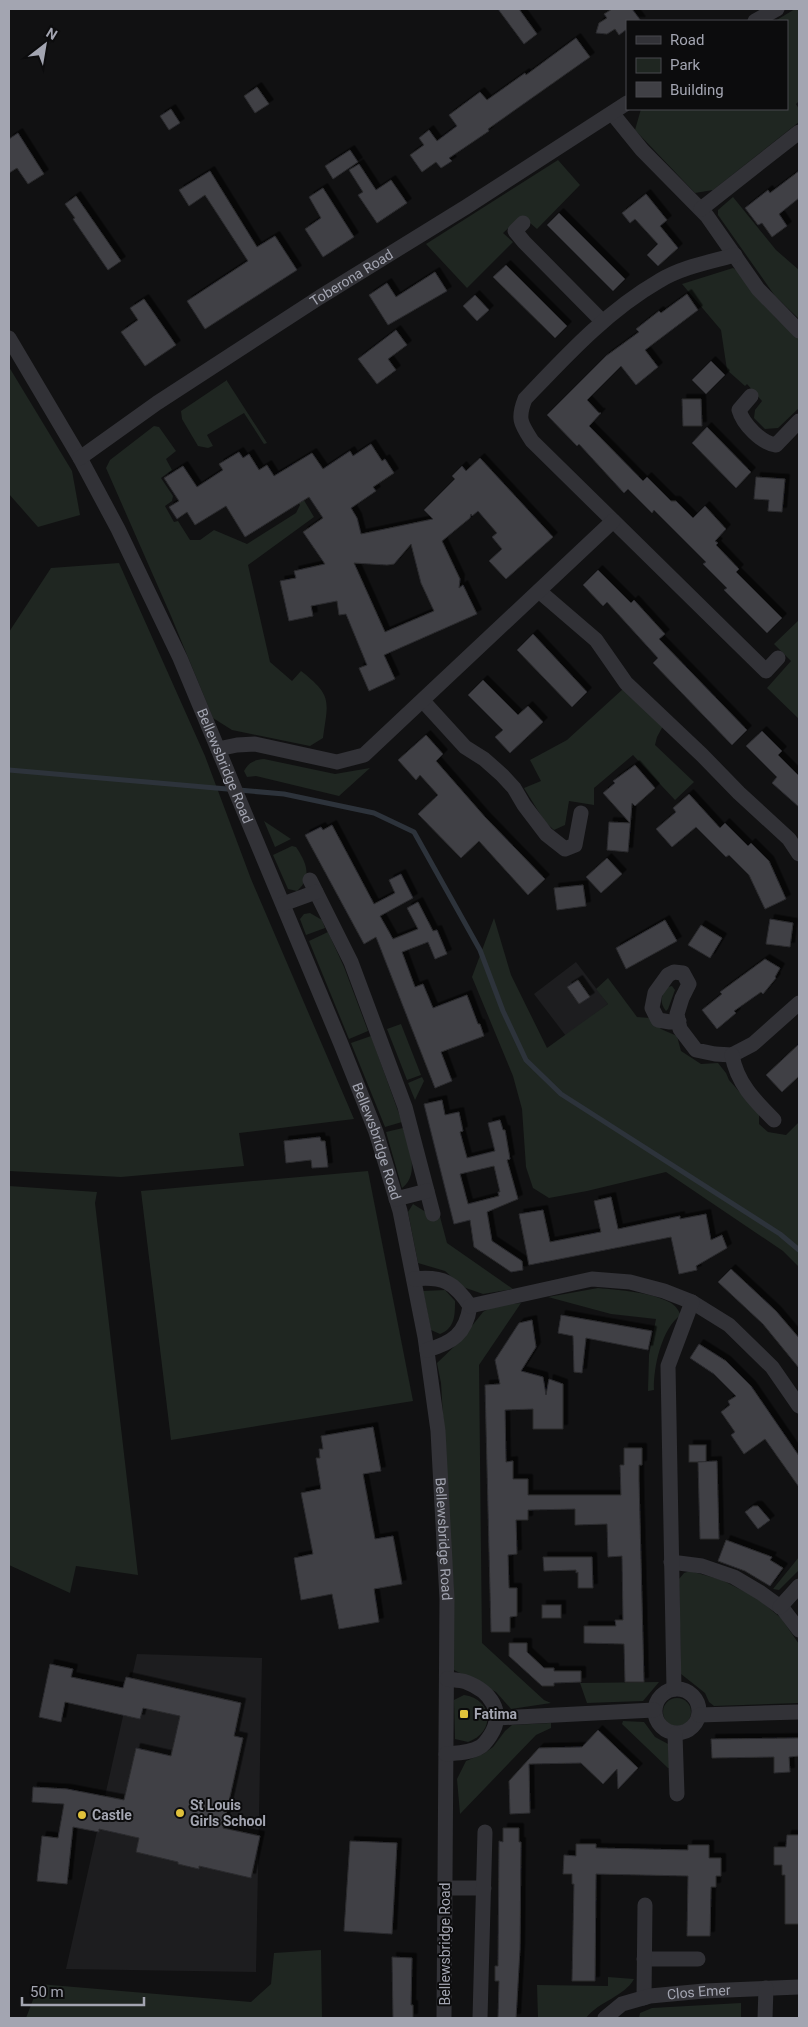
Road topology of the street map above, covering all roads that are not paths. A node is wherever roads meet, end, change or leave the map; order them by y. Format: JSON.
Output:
{"nodes":[{"id":1,"x":777,"y":9,"type":"edge"},
{"id":2,"x":757,"y":20,"type":"edge"},
{"id":3,"x":626,"y":104,"type":"edge"},
{"id":4,"x":612,"y":113,"type":"junction"},
{"id":5,"x":799,"y":132,"type":"edge"},
{"id":6,"x":701,"y":209,"type":"junction"},
{"id":7,"x":523,"y":223,"type":"dead end"},
{"id":8,"x":735,"y":255,"type":"junction"},
{"id":9,"x":602,"y":321,"type":"junction"},
{"id":10,"x":799,"y":331,"type":"edge"},
{"id":11,"x":9,"y":338,"type":"edge"},
{"id":12,"x":751,"y":396,"type":"dead end"},
{"id":13,"x":799,"y":421,"type":"edge"},
{"id":14,"x":80,"y":458,"type":"junction"},
{"id":15,"x":613,"y":521,"type":"junction"},
{"id":16,"x":539,"y":591,"type":"junction"},
{"id":17,"x":778,"y":658,"type":"dead end"},
{"id":18,"x":424,"y":701,"type":"junction"},
{"id":19,"x":218,"y":749,"type":"junction"},
{"id":20,"x":581,"y":813,"type":"dead end"},
{"id":21,"x":799,"y":854,"type":"edge"},
{"id":22,"x":283,"y":904,"type":"junction"},
{"id":23,"x":799,"y":1003,"type":"edge"},
{"id":24,"x":678,"y":1021,"type":"dead end"},
{"id":25,"x":732,"y":1055,"type":"junction"},
{"id":26,"x":774,"y":1120,"type":"dead end"},
{"id":27,"x":427,"y":1191,"type":"junction"},
{"id":28,"x":396,"y":1199,"type":"junction"},
{"id":29,"x":433,"y":1214,"type":"dead end"},
{"id":30,"x":414,"y":1279,"type":"junction"},
{"id":31,"x":692,"y":1302,"type":"junction"},
{"id":32,"x":470,"y":1306,"type":"junction"},
{"id":33,"x":426,"y":1350,"type":"junction"},
{"id":34,"x":799,"y":1406,"type":"edge"},
{"id":35,"x":671,"y":1562,"type":"junction"},
{"id":36,"x":799,"y":1586,"type":"edge"},
{"id":37,"x":780,"y":1607,"type":"junction"},
{"id":38,"x":799,"y":1630,"type":"edge"},
{"id":39,"x":447,"y":1679,"type":"junction"},
{"id":40,"x":674,"y":1689,"type":"junction"},
{"id":41,"x":654,"y":1710,"type":"junction"},
{"id":42,"x":799,"y":1712,"type":"edge"},
{"id":43,"x":699,"y":1715,"type":"junction"},
{"id":44,"x":497,"y":1718,"type":"junction"},
{"id":45,"x":675,"y":1734,"type":"junction"},
{"id":46,"x":446,"y":1754,"type":"junction"},
{"id":47,"x":677,"y":1794,"type":"dead end"},
{"id":48,"x":485,"y":1832,"type":"dead end"},
{"id":49,"x":445,"y":1888,"type":"junction"},
{"id":50,"x":484,"y":1888,"type":"junction"},
{"id":51,"x":645,"y":1905,"type":"dead end"},
{"id":52,"x":698,"y":1959,"type":"dead end"},
{"id":53,"x":644,"y":1960,"type":"junction"},
{"id":54,"x":799,"y":1987,"type":"edge"},
{"id":55,"x":766,"y":1988,"type":"junction"},
{"id":56,"x":644,"y":1998,"type":"junction"},
{"id":57,"x":444,"y":2018,"type":"edge"},
{"id":58,"x":480,"y":2018,"type":"edge"},
{"id":59,"x":605,"y":2018,"type":"edge"},
{"id":60,"x":765,"y":2018,"type":"edge"}],
"edges":[{"from":1,"to":2,"type":"street"},
{"from":3,"to":4,"type":"street","name":"Toberona Road"},
{"from":4,"to":6,"type":"street"},
{"from":4,"to":14,"type":"street","name":"Toberona Road"},
{"from":5,"to":6,"type":"street"},
{"from":6,"to":8,"type":"street"},
{"from":7,"to":9,"type":"street"},
{"from":8,"to":9,"type":"street"},
{"from":8,"to":10,"type":"street"},
{"from":9,"to":15,"type":"street"},
{"from":11,"to":14,"type":"street","name":"Bellewsbridge Road"},
{"from":12,"to":13,"type":"street"},
{"from":14,"to":19,"type":"street","name":"Bellewsbridge Road"},
{"from":15,"to":16,"type":"street"},
{"from":15,"to":17,"type":"street"},
{"from":16,"to":18,"type":"street"},
{"from":16,"to":21,"type":"street"},
{"from":18,"to":19,"type":"street"},
{"from":18,"to":20,"type":"street"},
{"from":19,"to":22,"type":"street","name":"Bellewsbridge Road"},
{"from":22,"to":27,"type":"street"},
{"from":22,"to":28,"type":"street","name":"Bellewsbridge Road"},
{"from":23,"to":25,"type":"street"},
{"from":24,"to":25,"type":"street"},
{"from":25,"to":26,"type":"street"},
{"from":27,"to":28,"type":"street"},
{"from":27,"to":29,"type":"street"},
{"from":28,"to":30,"type":"street","name":"Bellewsbridge Road"},
{"from":30,"to":32,"type":"street"},
{"from":30,"to":33,"type":"street","name":"Bellewsbridge Road"},
{"from":31,"to":32,"type":"street"},
{"from":31,"to":34,"type":"street"},
{"from":31,"to":35,"type":"street"},
{"from":32,"to":33,"type":"street"},
{"from":33,"to":39,"type":"street","name":"Bellewsbridge Road"},
{"from":35,"to":37,"type":"street"},
{"from":35,"to":40,"type":"street"},
{"from":36,"to":37,"type":"street"},
{"from":37,"to":38,"type":"street"},
{"from":39,"to":44,"type":"street"},
{"from":39,"to":46,"type":"street","name":"Bellewsbridge Road"},
{"from":40,"to":41,"type":"street"},
{"from":40,"to":43,"type":"street"},
{"from":41,"to":44,"type":"street"},
{"from":41,"to":45,"type":"street"},
{"from":42,"to":43,"type":"street"},
{"from":43,"to":45,"type":"street"},
{"from":44,"to":46,"type":"street"},
{"from":45,"to":47,"type":"street"},
{"from":46,"to":49,"type":"street","name":"Bellewsbridge Road"},
{"from":48,"to":50,"type":"street"},
{"from":49,"to":50,"type":"street"},
{"from":49,"to":57,"type":"street","name":"Bellewsbridge Road"},
{"from":50,"to":58,"type":"street"},
{"from":51,"to":53,"type":"street"},
{"from":52,"to":53,"type":"street"},
{"from":53,"to":56,"type":"street"},
{"from":54,"to":55,"type":"street","name":"Clos Emer"},
{"from":55,"to":56,"type":"street","name":"Clos Emer"},
{"from":55,"to":60,"type":"street"},
{"from":56,"to":59,"type":"street","name":"Clos Emer"}]}
